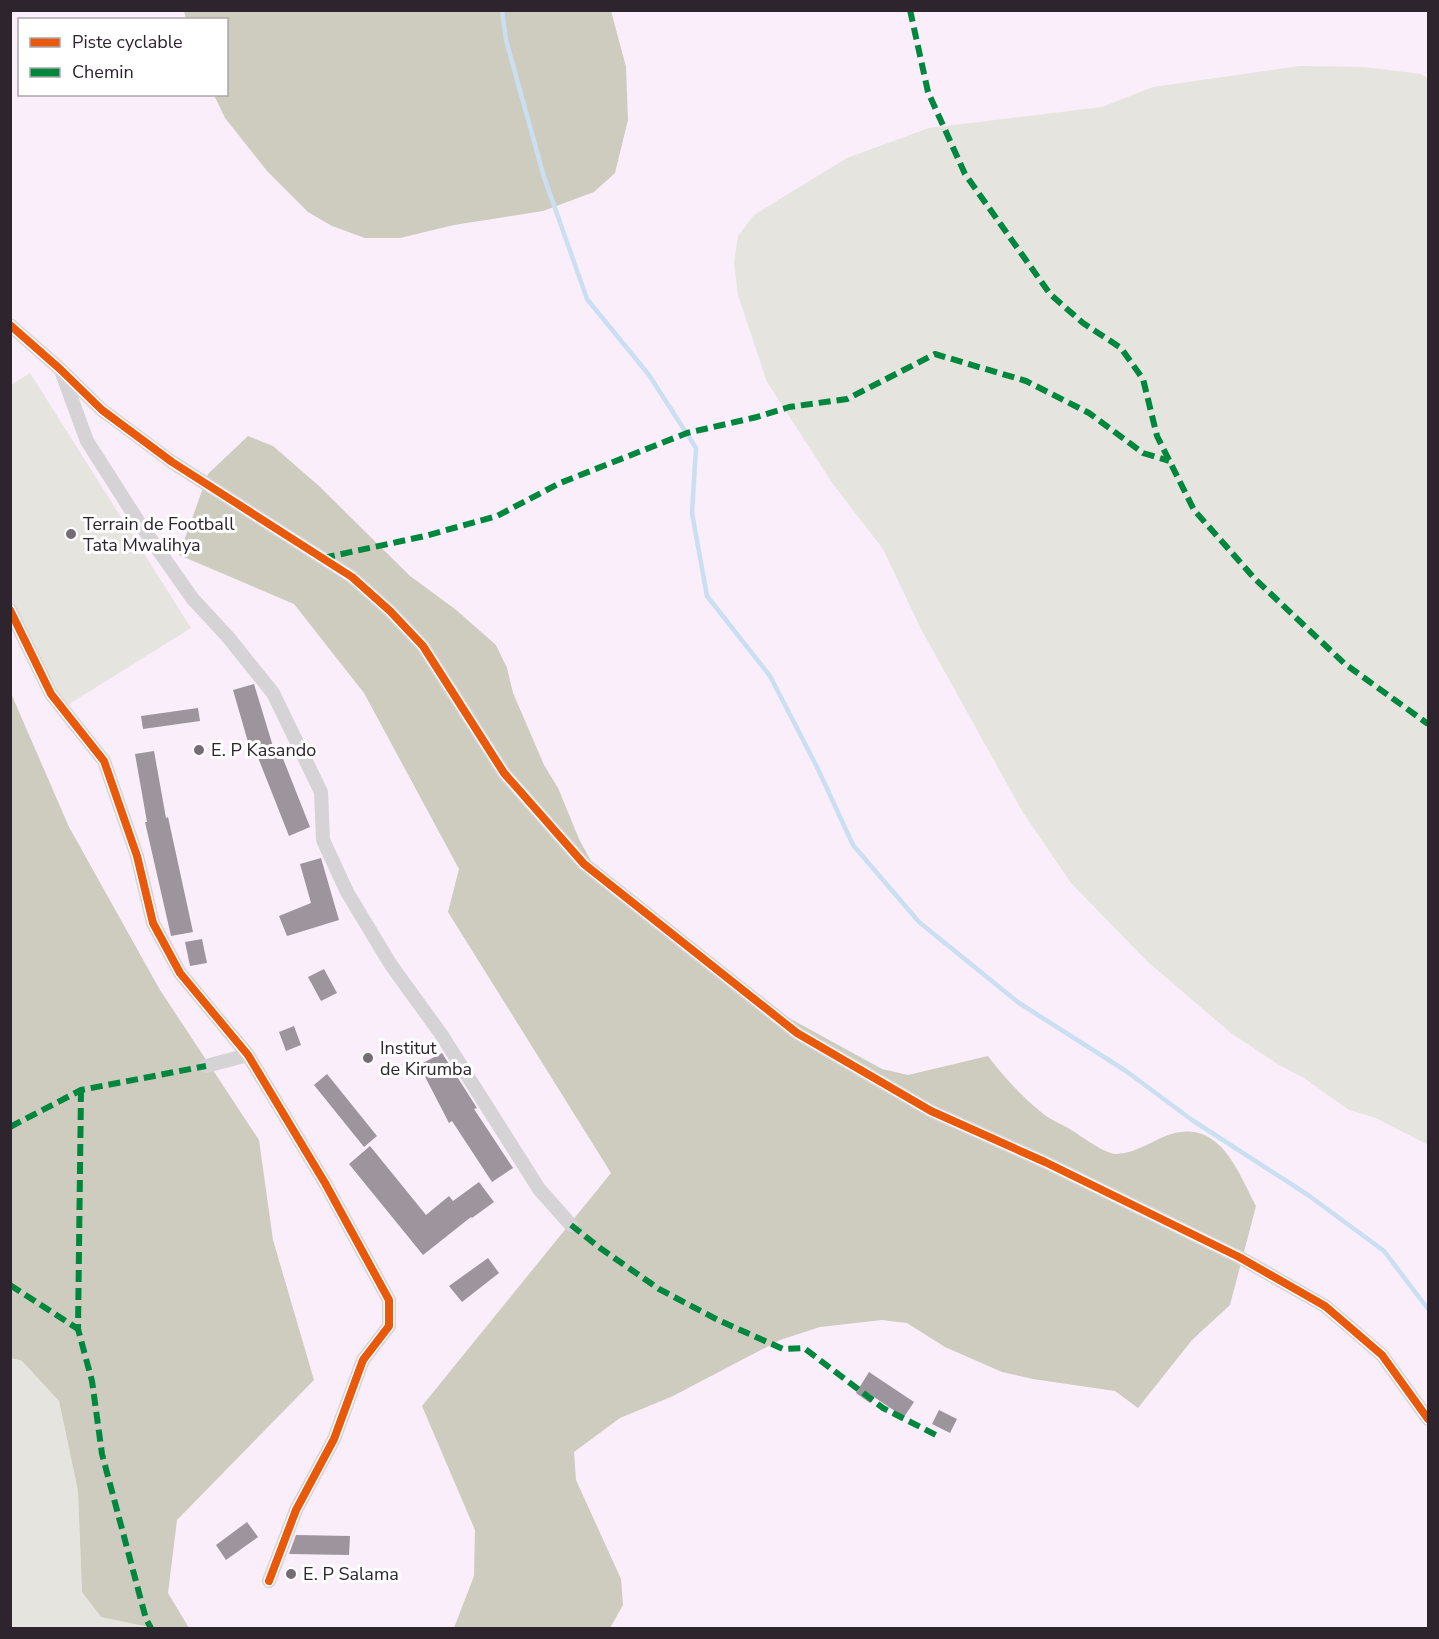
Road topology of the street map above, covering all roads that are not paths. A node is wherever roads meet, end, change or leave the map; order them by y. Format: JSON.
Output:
{"nodes":[{"id":1,"x":10,"y":325,"type":"edge"},
{"id":2,"x":60,"y":369,"type":"junction"},
{"id":3,"x":10,"y":610,"type":"edge"},
{"id":4,"x":248,"y":1055,"type":"junction"},
{"id":5,"x":206,"y":1066,"type":"dead end"},
{"id":6,"x":571,"y":1225,"type":"dead end"},
{"id":7,"x":1428,"y":1419,"type":"edge"},
{"id":8,"x":269,"y":1581,"type":"dead end"}],
"edges":[{"from":1,"to":2,"type":"street"},
{"from":2,"to":6,"type":"street"},
{"from":2,"to":7,"type":"street"},
{"from":3,"to":4,"type":"street"},
{"from":4,"to":5,"type":"street"},
{"from":4,"to":8,"type":"street"}]}
